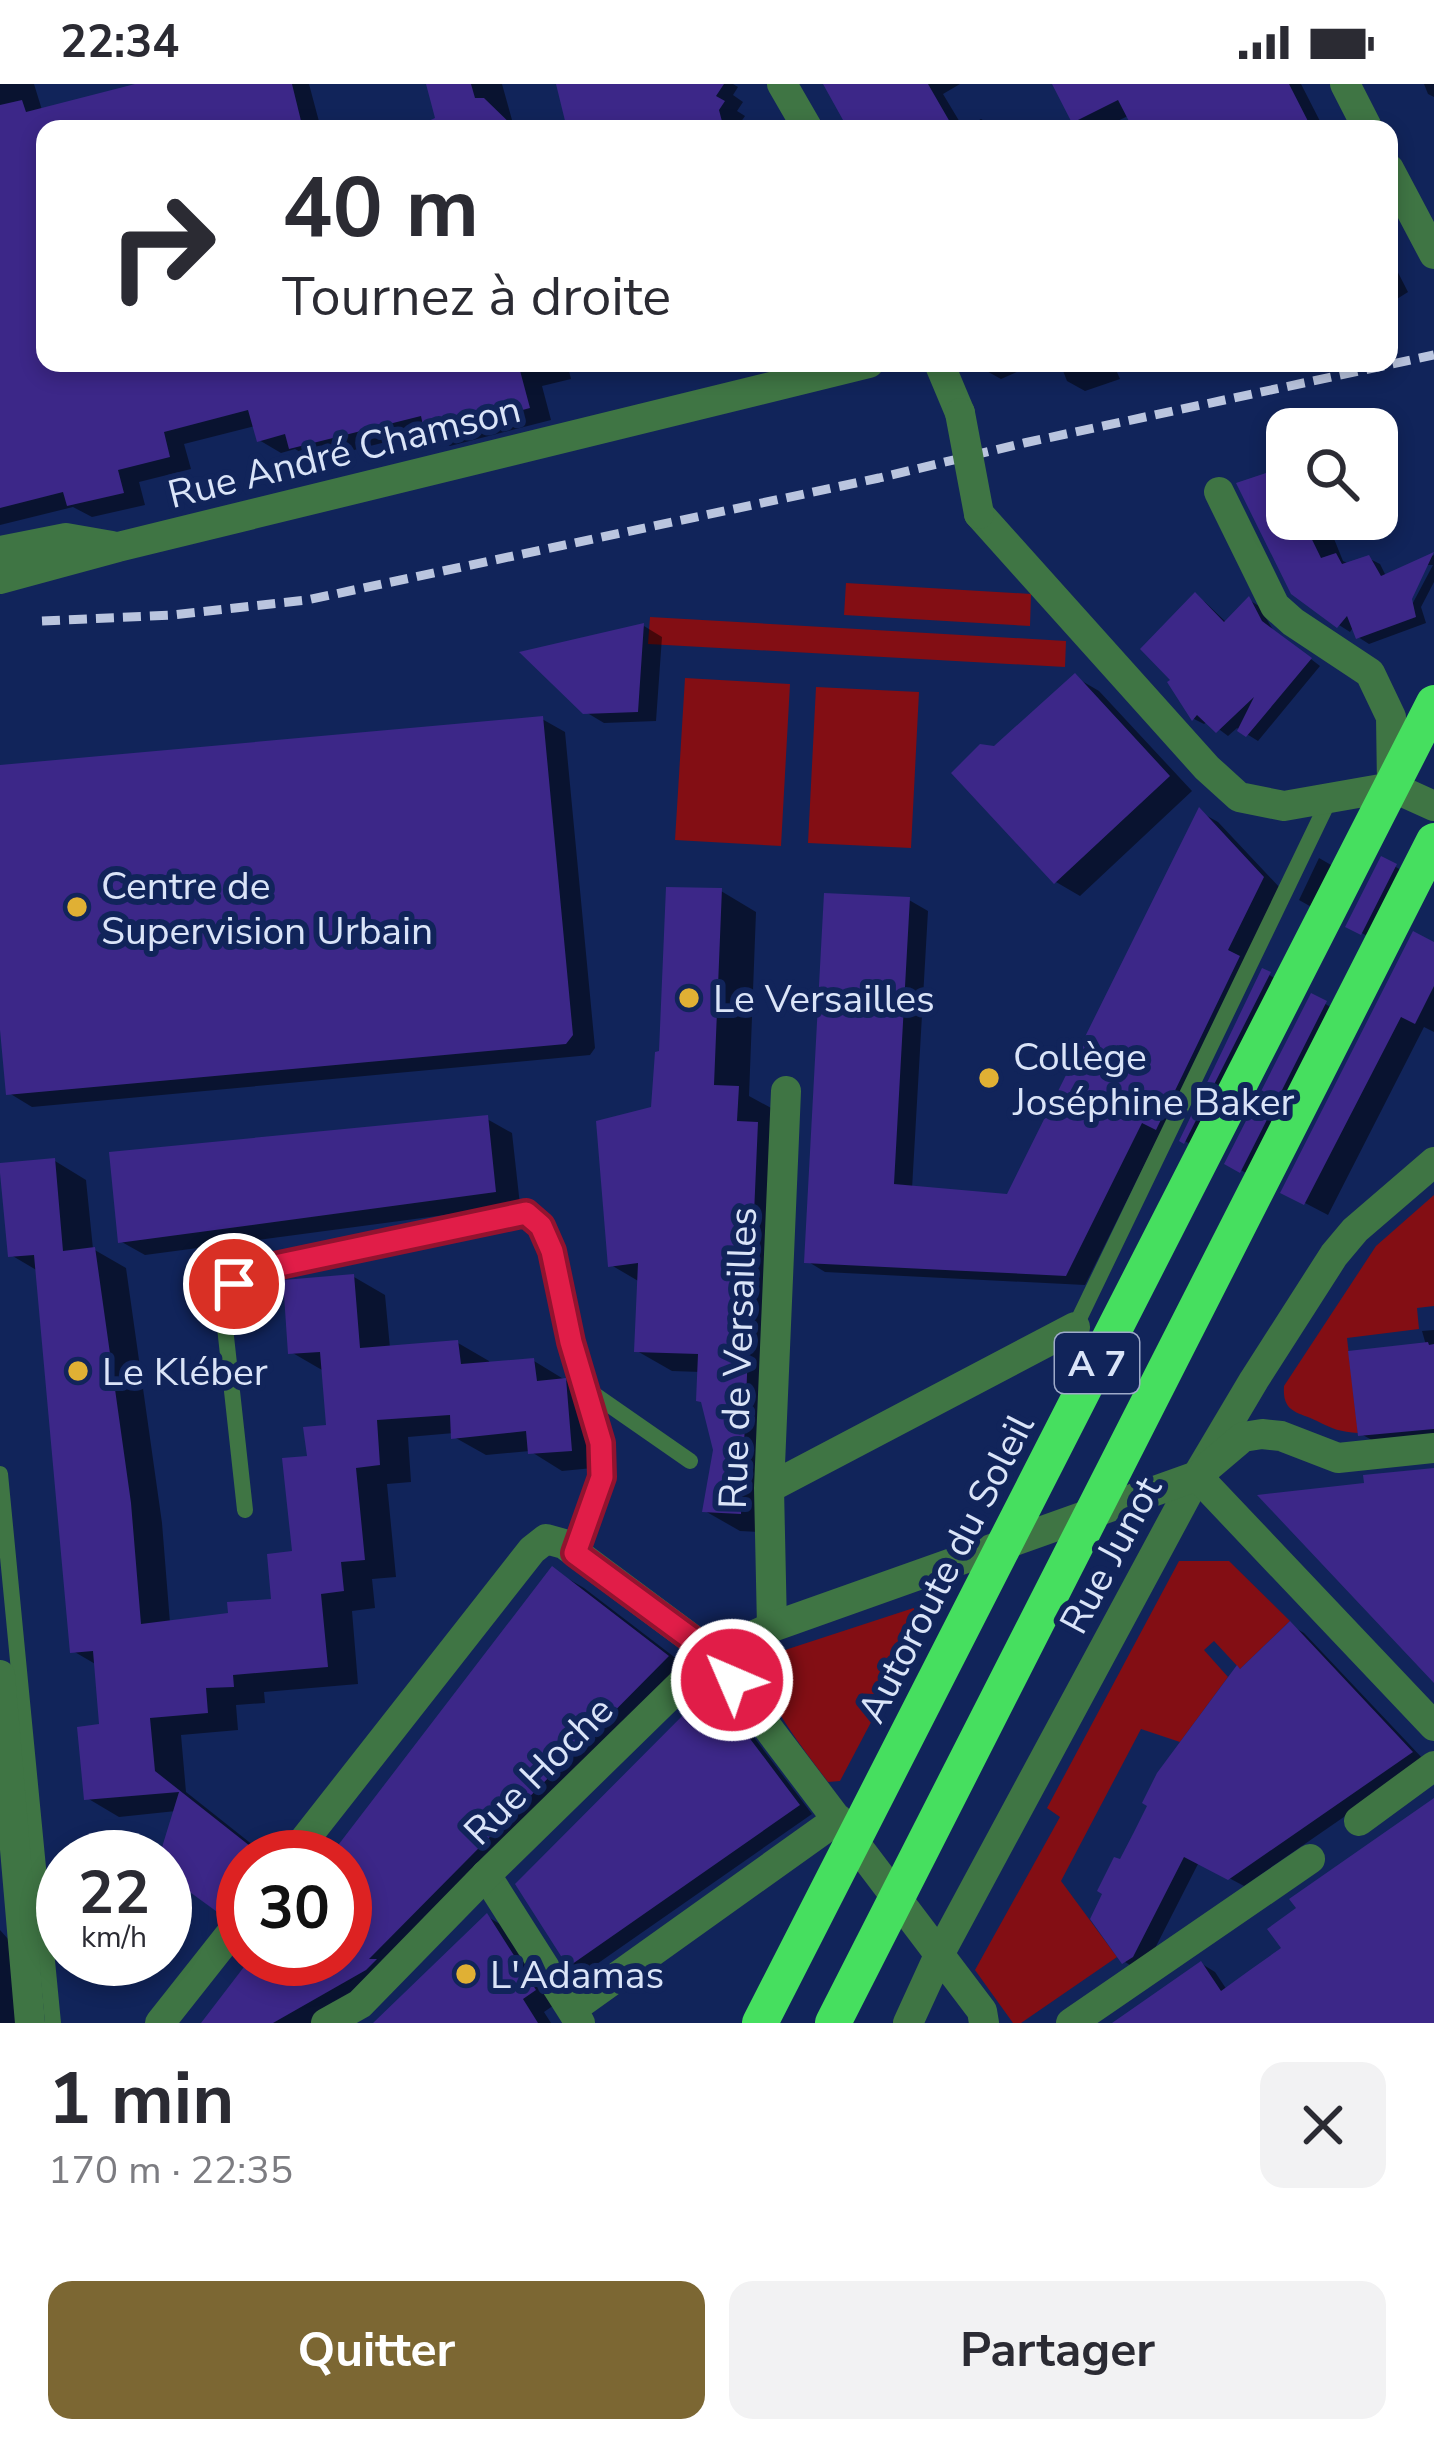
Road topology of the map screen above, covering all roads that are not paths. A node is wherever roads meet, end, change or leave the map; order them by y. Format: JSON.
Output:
{"nodes":[{"id":1,"x":782,"y":84,"type":"edge"},
{"id":2,"x":1345,"y":84,"type":"edge"},
{"id":3,"x":803,"y":120,"type":"edge"},
{"id":4,"x":1363,"y":120,"type":"edge"},
{"id":5,"x":1398,"y":186,"type":"edge"},
{"id":6,"x":1434,"y":254,"type":"edge"},
{"id":7,"x":832,"y":372,"type":"edge"},
{"id":8,"x":943,"y":372,"type":"edge"},
{"id":9,"x":1219,"y":492,"type":"dead end"},
{"id":10,"x":118,"y":547,"type":"junction"},
{"id":11,"x":0,"y":551,"type":"edge"},
{"id":12,"x":0,"y":579,"type":"edge"},
{"id":13,"x":1434,"y":703,"type":"edge"},
{"id":14,"x":1392,"y":787,"type":"junction"},
{"id":15,"x":1330,"y":798,"type":"junction"},
{"id":16,"x":1434,"y":806,"type":"edge"},
{"id":17,"x":1434,"y":841,"type":"edge"},
{"id":18,"x":786,"y":1091,"type":"dead end"},
{"id":19,"x":1434,"y":1162,"type":"edge"},
{"id":20,"x":1075,"y":1327,"type":"joint"},
{"id":21,"x":584,"y":1387,"type":"junction"},
{"id":22,"x":1434,"y":1448,"type":"edge"},
{"id":23,"x":690,"y":1461,"type":"dead end"},
{"id":24,"x":0,"y":1474,"type":"edge"},
{"id":25,"x":1197,"y":1476,"type":"junction"},
{"id":26,"x":769,"y":1487,"type":"junction"},
{"id":27,"x":245,"y":1510,"type":"dead end"},
{"id":28,"x":575,"y":1553,"type":"junction"},
{"id":29,"x":772,"y":1628,"type":"junction"},
{"id":30,"x":712,"y":1654,"type":"junction"},
{"id":31,"x":0,"y":1675,"type":"edge"},
{"id":32,"x":1434,"y":1726,"type":"edge"},
{"id":33,"x":1434,"y":1766,"type":"edge"},
{"id":34,"x":838,"y":1819,"type":"junction"},
{"id":35,"x":1359,"y":1821,"type":"dead end"},
{"id":36,"x":311,"y":1830,"type":"edge"},
{"id":37,"x":1310,"y":1859,"type":"dead end"},
{"id":38,"x":486,"y":1875,"type":"junction"},
{"id":39,"x":216,"y":1952,"type":"edge"},
{"id":40,"x":940,"y":1953,"type":"junction"},
{"id":41,"x":576,"y":2016,"type":"edge"},
{"id":42,"x":30,"y":2023,"type":"edge"},
{"id":43,"x":53,"y":2023,"type":"edge"},
{"id":44,"x":160,"y":2023,"type":"edge"},
{"id":45,"x":326,"y":2023,"type":"edge"},
{"id":46,"x":760,"y":2023,"type":"edge"},
{"id":47,"x":832,"y":2023,"type":"edge"},
{"id":48,"x":908,"y":2023,"type":"edge"},
{"id":49,"x":985,"y":2023,"type":"edge"},
{"id":50,"x":1071,"y":2023,"type":"edge"}],
"edges":[{"from":1,"to":3,"type":"street"},
{"from":2,"to":4,"type":"street"},
{"from":5,"to":6,"type":"street"},
{"from":7,"to":10,"type":"street","name":"Rue André Chamson"},
{"from":8,"to":15,"type":"street","bridge":true},
{"from":9,"to":14,"type":"street"},
{"from":10,"to":11,"type":"street","name":"Rue André Chamson"},
{"from":10,"to":12,"type":"street","name":"Rue André Chamson"},
{"from":13,"to":46,"type":"highway","name":"Autoroute du Soleil","number":"A 7","bridge":true},
{"from":14,"to":15,"type":"street"},
{"from":14,"to":16,"type":"street"},
{"from":15,"to":20,"type":"lane"},
{"from":17,"to":47,"type":"highway","number":"A 7","bridge":true},
{"from":18,"to":26,"type":"street","name":"Rue de Versailles"},
{"from":19,"to":25,"type":"street","name":"Rue Junot"},
{"from":20,"to":26,"type":"street"},
{"from":21,"to":23,"type":"lane"},
{"from":21,"to":27,"type":"lane"},
{"from":21,"to":28,"type":"lane"},
{"from":22,"to":25,"type":"street","name":"Rue Hoche"},
{"from":24,"to":43,"type":"lane"},
{"from":25,"to":29,"type":"street","name":"Rue Hoche"},
{"from":25,"to":32,"type":"street"},
{"from":25,"to":40,"type":"street","name":"Rue Junot"},
{"from":26,"to":29,"type":"street","name":"Rue de Versailles"},
{"from":28,"to":30,"type":"street"},
{"from":28,"to":36,"type":"street"},
{"from":29,"to":30,"type":"street","name":"Rue Hoche"},
{"from":30,"to":34,"type":"street"},
{"from":30,"to":38,"type":"street","name":"Rue Hoche"},
{"from":31,"to":42,"type":"street"},
{"from":33,"to":35,"type":"street"},
{"from":34,"to":40,"type":"street"},
{"from":34,"to":41,"type":"street"},
{"from":37,"to":50,"type":"street"},
{"from":38,"to":41,"type":"street"},
{"from":38,"to":45,"type":"street","name":"Rue Hoche"},
{"from":39,"to":44,"type":"street"},
{"from":40,"to":48,"type":"street","name":"Rue Junot"},
{"from":40,"to":49,"type":"street"}]}
